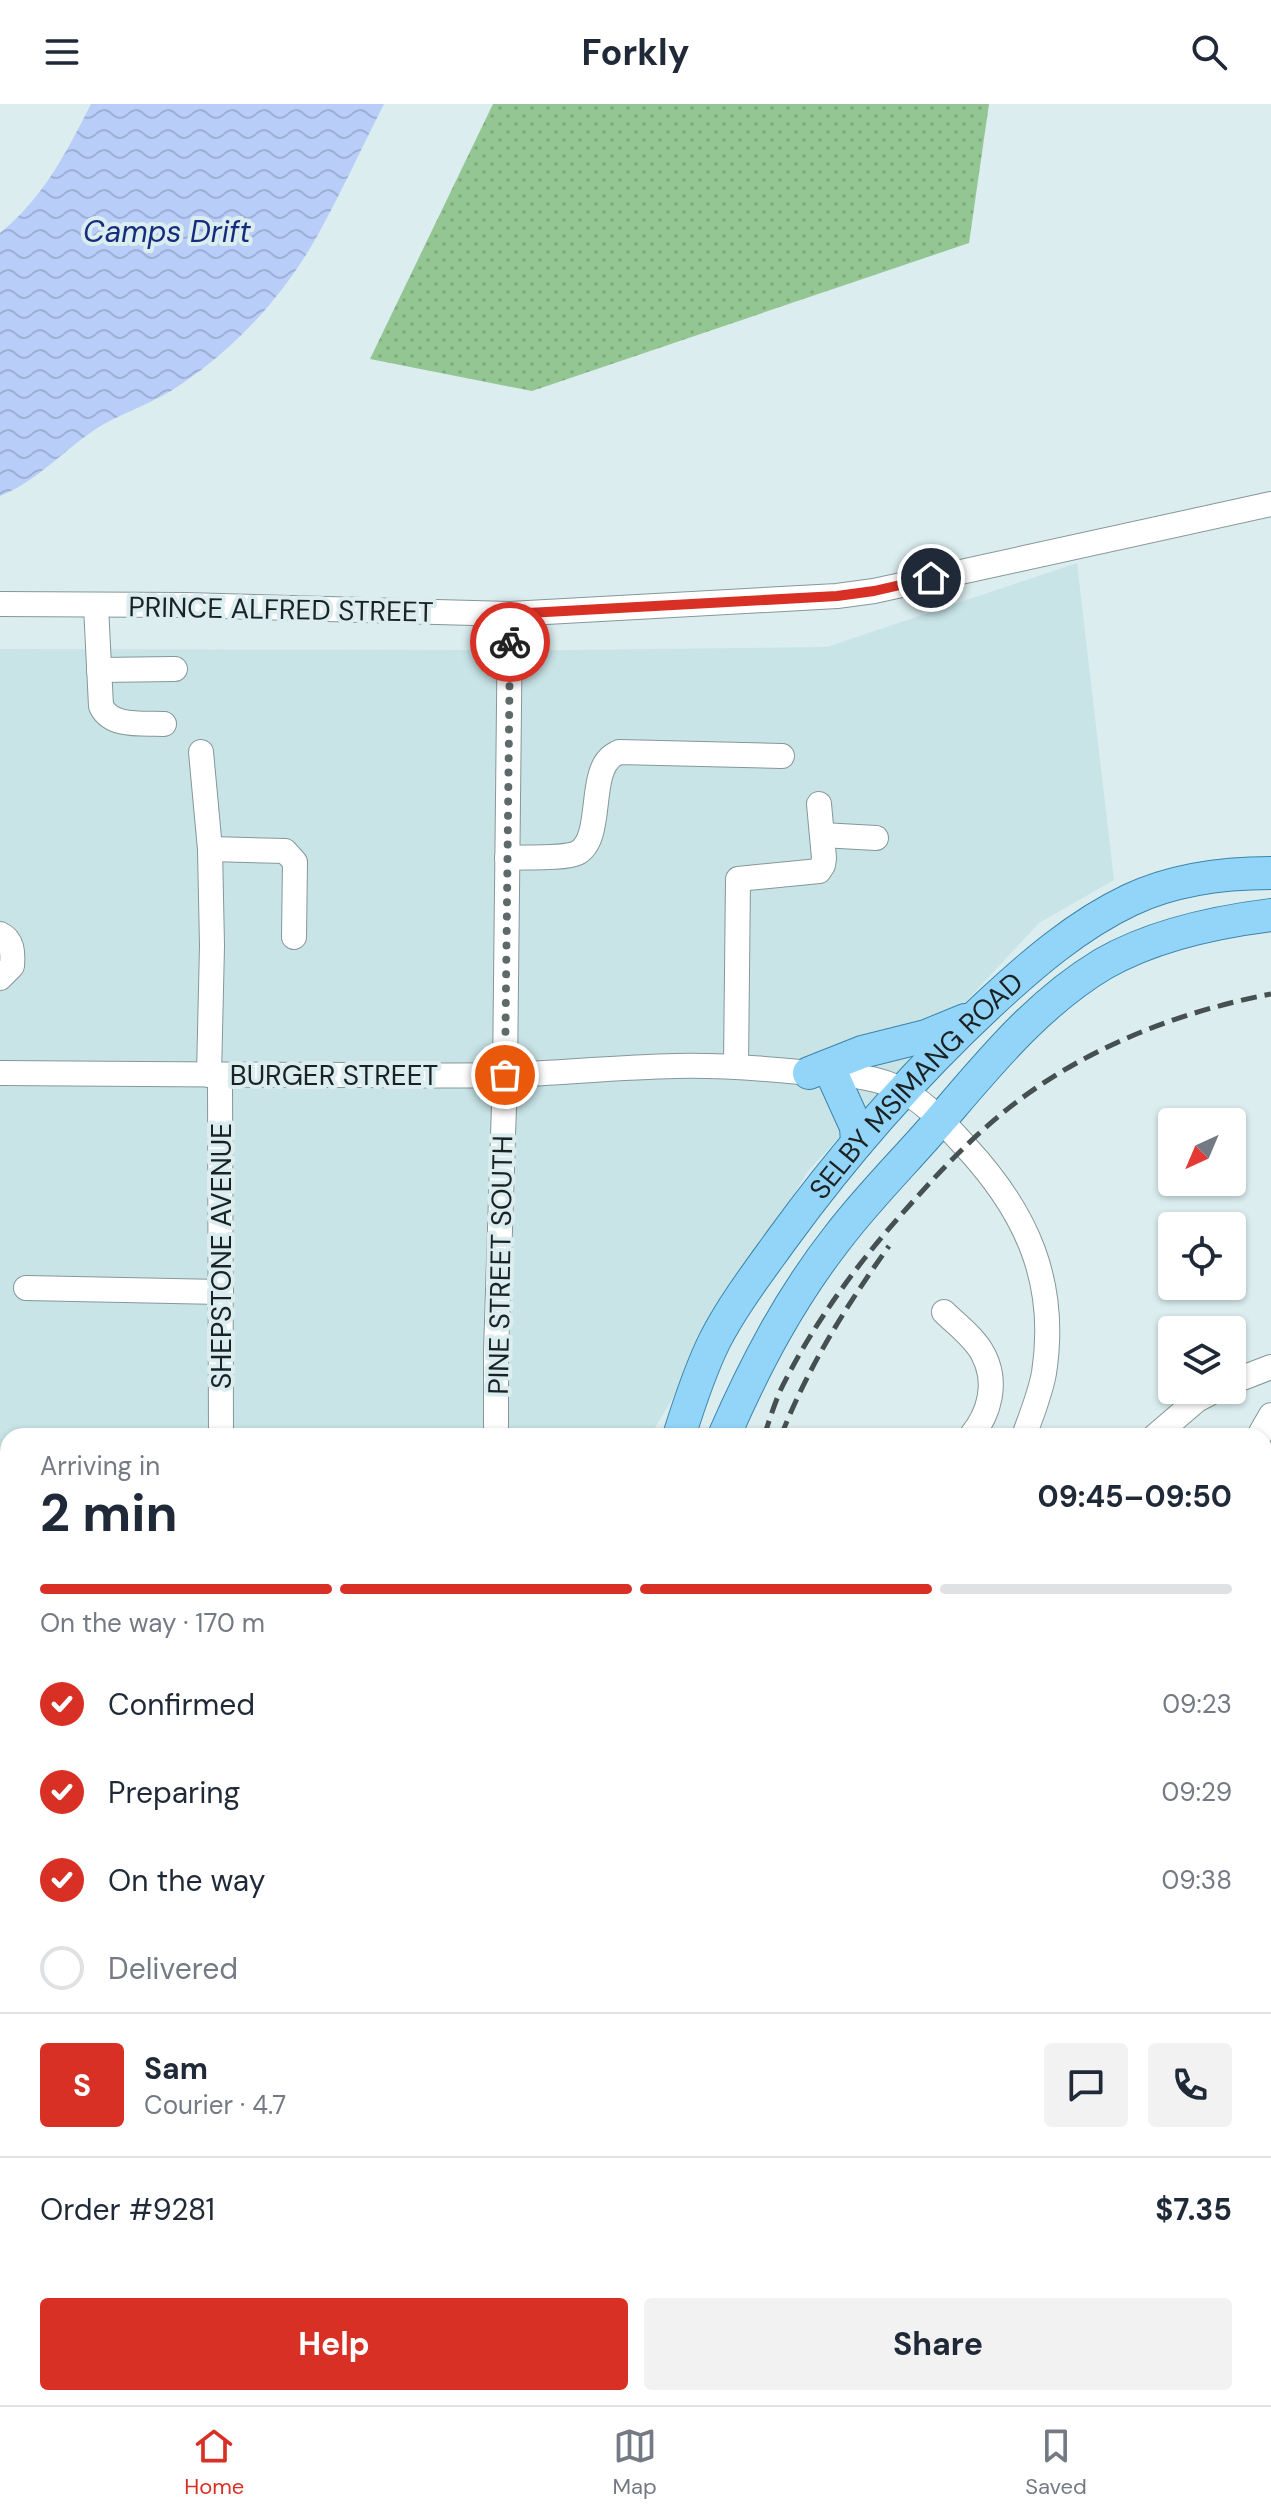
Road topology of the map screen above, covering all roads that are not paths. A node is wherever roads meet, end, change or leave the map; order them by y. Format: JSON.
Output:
{"nodes":[{"id":1,"x":1271,"y":504,"type":"edge"},
{"id":2,"x":0,"y":604,"type":"edge"},
{"id":3,"x":96,"y":606,"type":"junction"},
{"id":4,"x":510,"y":614,"type":"junction"},
{"id":5,"x":175,"y":669,"type":"dead end"},
{"id":6,"x":99,"y":670,"type":"junction"},
{"id":7,"x":164,"y":724,"type":"dead end"},
{"id":8,"x":201,"y":752,"type":"dead end"},
{"id":9,"x":782,"y":756,"type":"dead end"},
{"id":10,"x":819,"y":804,"type":"dead end"},
{"id":11,"x":822,"y":835,"type":"junction"},
{"id":12,"x":876,"y":838,"type":"dead end"},
{"id":13,"x":210,"y":849,"type":"junction"},
{"id":14,"x":507,"y":858,"type":"junction"},
{"id":15,"x":1271,"y":873,"type":"edge"},
{"id":16,"x":1271,"y":915,"type":"edge"},
{"id":17,"x":0,"y":934,"type":"edge"},
{"id":18,"x":294,"y":937,"type":"dead end"},
{"id":19,"x":0,"y":978,"type":"edge"},
{"id":20,"x":980,"y":1013,"type":"junction"},
{"id":21,"x":736,"y":1066,"type":"junction"},
{"id":22,"x":0,"y":1073,"type":"edge"},
{"id":23,"x":821,"y":1073,"type":"junction"},
{"id":24,"x":214,"y":1075,"type":"junction"},
{"id":25,"x":505,"y":1075,"type":"junction"},
{"id":26,"x":904,"y":1091,"type":"junction"},
{"id":27,"x":941,"y":1119,"type":"junction"},
{"id":28,"x":857,"y":1143,"type":"junction"},
{"id":29,"x":26,"y":1288,"type":"dead end"},
{"id":30,"x":221,"y":1292,"type":"junction"},
{"id":31,"x":944,"y":1312,"type":"dead end"},
{"id":32,"x":1271,"y":1367,"type":"edge"},
{"id":33,"x":1246,"y":1377,"type":"edge"},
{"id":34,"x":1192,"y":1404,"type":"edge"},
{"id":35,"x":221,"y":1428,"type":"edge"},
{"id":36,"x":496,"y":1428,"type":"edge"},
{"id":37,"x":681,"y":1428,"type":"edge"},
{"id":38,"x":728,"y":1428,"type":"edge"},
{"id":39,"x":977,"y":1428,"type":"edge"},
{"id":40,"x":1027,"y":1428,"type":"edge"},
{"id":41,"x":1164,"y":1428,"type":"edge"}],
"edges":[{"from":1,"to":4,"type":"street","name":"PRINCE ALFRED STREET"},
{"from":2,"to":3,"type":"street","name":"PRINCE ALFRED STREET"},
{"from":3,"to":4,"type":"street","name":"PRINCE ALFRED STREET"},
{"from":3,"to":6,"type":"street"},
{"from":4,"to":14,"type":"street","name":"PINE STREET SOUTH"},
{"from":5,"to":6,"type":"street"},
{"from":6,"to":7,"type":"street"},
{"from":8,"to":13,"type":"street","name":"SHEPSTONE AVENUE"},
{"from":9,"to":14,"type":"street"},
{"from":10,"to":11,"type":"street"},
{"from":11,"to":12,"type":"street"},
{"from":11,"to":21,"type":"street"},
{"from":13,"to":18,"type":"street"},
{"from":13,"to":24,"type":"street","name":"SHEPSTONE AVENUE"},
{"from":14,"to":25,"type":"street","name":"PINE STREET SOUTH"},
{"from":15,"to":20,"type":"main road","name":"SELBY MSIMANG ROAD"},
{"from":16,"to":27,"type":"main road","name":"SELBY MSIMANG ROAD"},
{"from":17,"to":19,"type":"street"},
{"from":20,"to":23,"type":"main road"},
{"from":20,"to":26,"type":"main road","name":"SELBY MSIMANG ROAD"},
{"from":21,"to":23,"type":"street","name":"BURGER STREET"},
{"from":21,"to":25,"type":"street","name":"BURGER STREET"},
{"from":22,"to":24,"type":"street","name":"BURGER STREET"},
{"from":23,"to":26,"type":"street","name":"BURGER STREET"},
{"from":23,"to":28,"type":"main road"},
{"from":24,"to":25,"type":"street","name":"BURGER STREET"},
{"from":24,"to":30,"type":"street","name":"SHEPSTONE AVENUE"},
{"from":25,"to":36,"type":"street","name":"PINE STREET SOUTH"},
{"from":26,"to":27,"type":"street","name":"BURGER STREET"},
{"from":26,"to":28,"type":"main road","name":"SELBY MSIMANG ROAD"},
{"from":27,"to":38,"type":"main road","name":"SELBY MSIMANG ROAD"},
{"from":27,"to":40,"type":"street","name":"BURGER STREET"},
{"from":28,"to":37,"type":"main road","name":"SELBY MSIMANG ROAD"},
{"from":29,"to":30,"type":"street"},
{"from":30,"to":35,"type":"street","name":"SHEPSTONE AVENUE"},
{"from":31,"to":39,"type":"street"},
{"from":32,"to":33,"type":"street"},
{"from":34,"to":41,"type":"street"}]}
